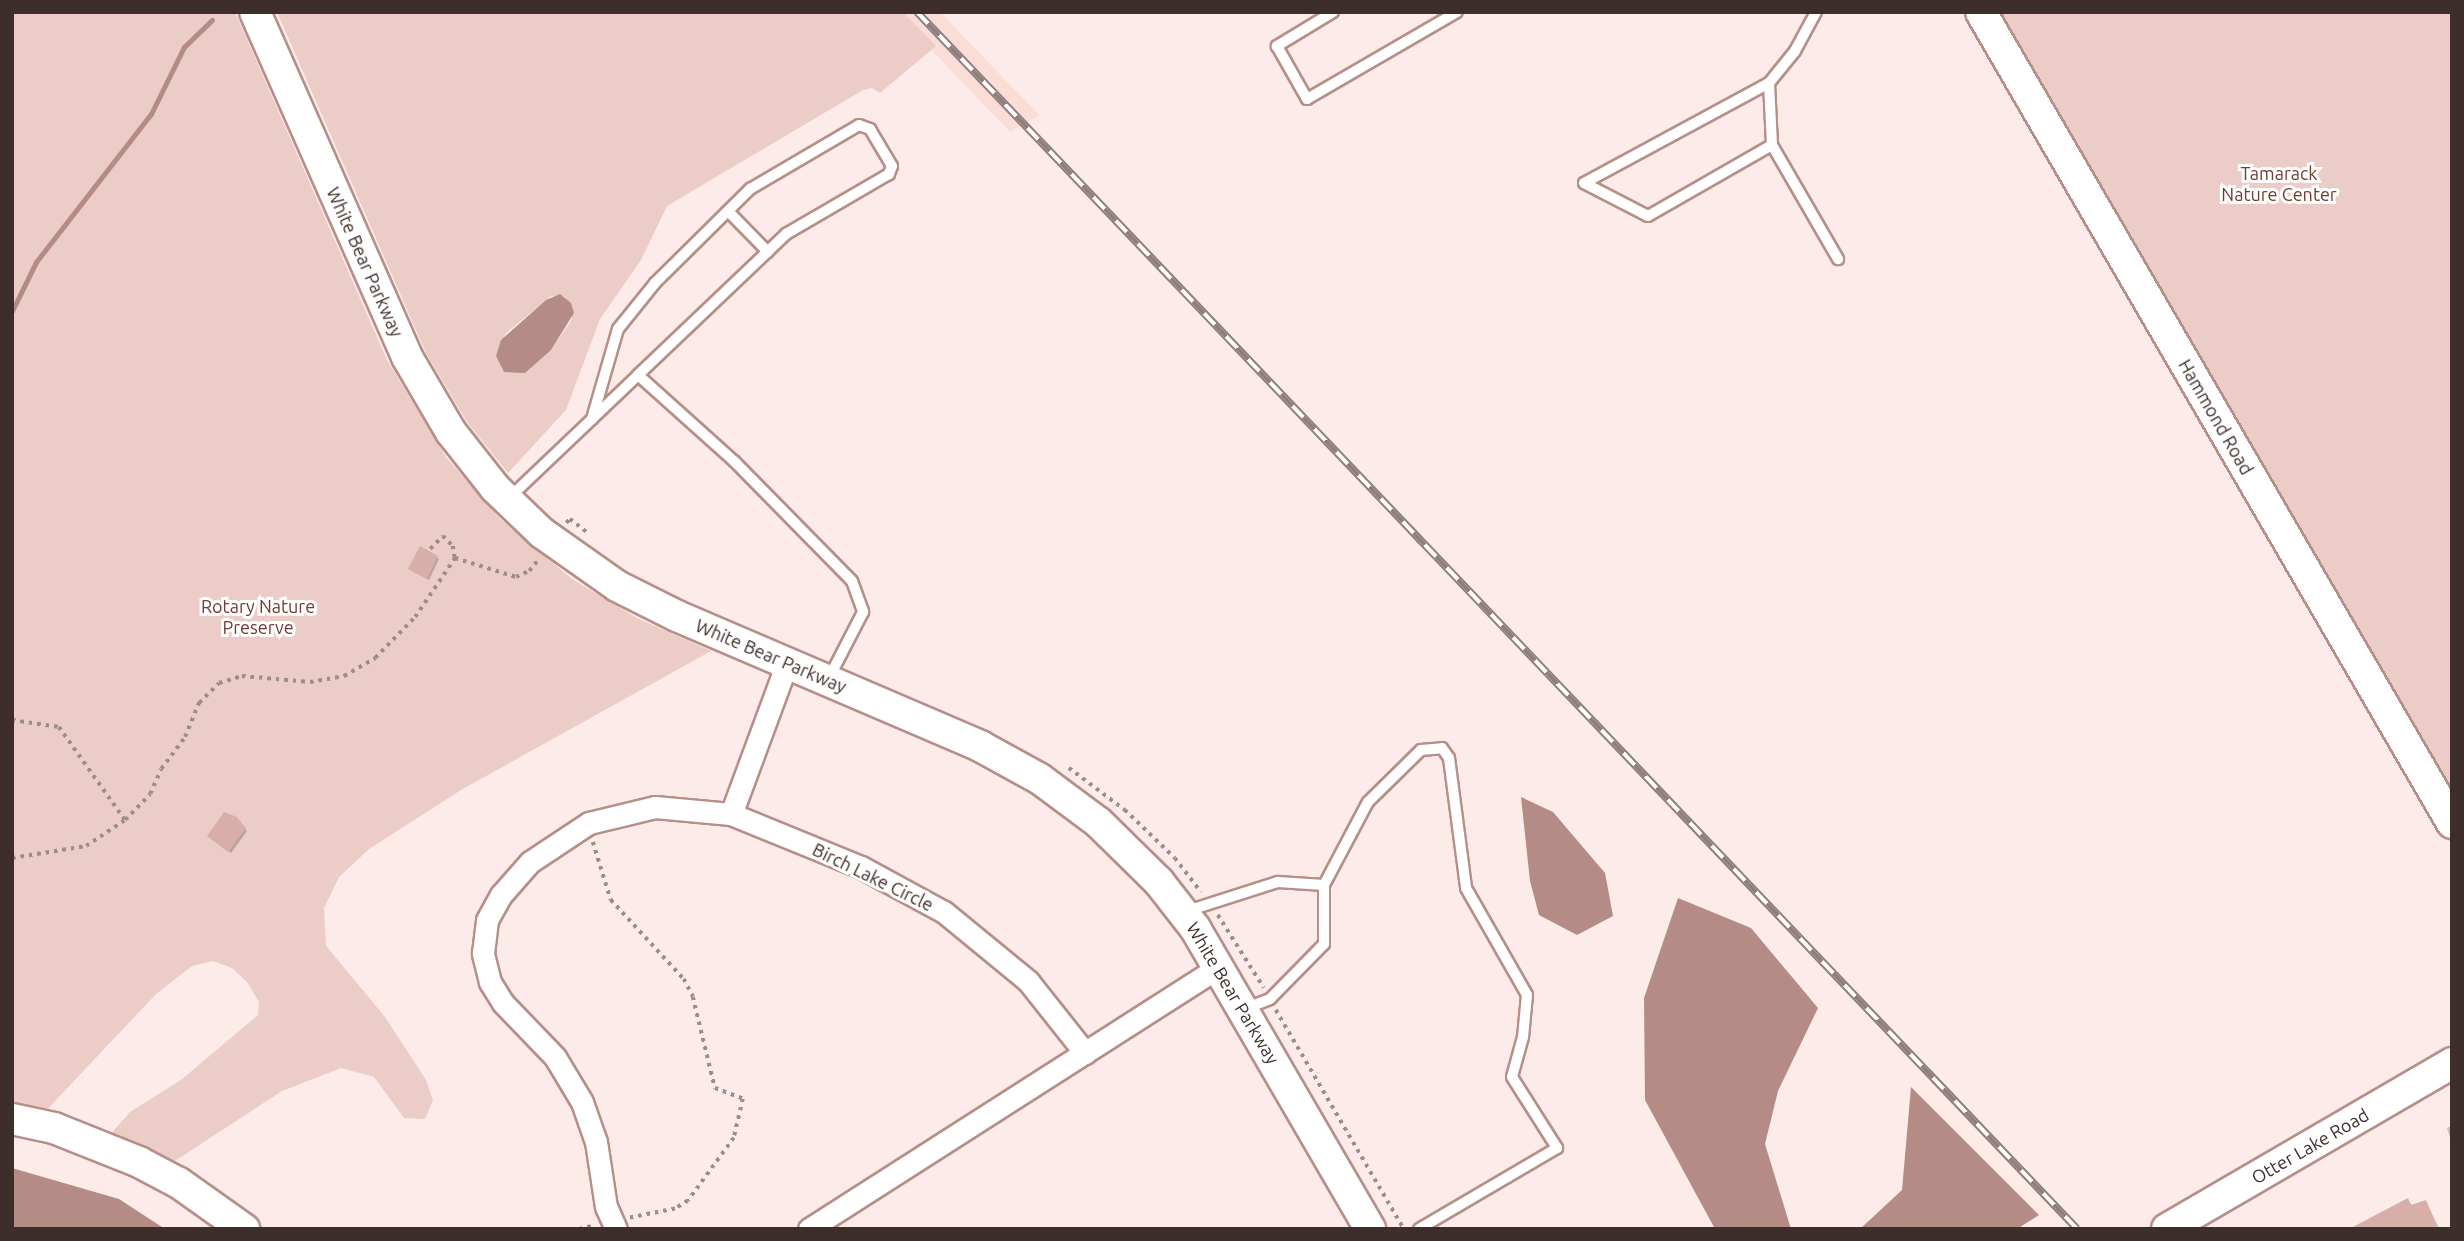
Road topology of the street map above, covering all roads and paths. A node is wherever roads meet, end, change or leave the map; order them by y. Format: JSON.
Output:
{"nodes":[{"id":1,"x":256,"y":12,"type":"edge"},
{"id":2,"x":1333,"y":12,"type":"edge"},
{"id":3,"x":1457,"y":12,"type":"edge"},
{"id":4,"x":1816,"y":12,"type":"edge"},
{"id":5,"x":1980,"y":12,"type":"edge"},
{"id":6,"x":1769,"y":83,"type":"junction"},
{"id":7,"x":1772,"y":145,"type":"junction"},
{"id":8,"x":728,"y":211,"type":"junction"},
{"id":9,"x":768,"y":252,"type":"junction"},
{"id":10,"x":1838,"y":259,"type":"dead end"},
{"id":11,"x":638,"y":375,"type":"junction"},
{"id":12,"x":592,"y":419,"type":"junction"},
{"id":13,"x":507,"y":500,"type":"junction"},
{"id":14,"x":570,"y":519,"type":"dead end"},
{"id":15,"x":597,"y":541,"type":"dead end"},
{"id":16,"x":430,"y":549,"type":"dead end"},
{"id":17,"x":455,"y":558,"type":"junction"},
{"id":18,"x":539,"y":559,"type":"dead end"},
{"id":19,"x":787,"y":663,"type":"junction"},
{"id":20,"x":828,"y":681,"type":"junction"},
{"id":21,"x":12,"y":720,"type":"edge"},
{"id":22,"x":1060,"y":763,"type":"dead end"},
{"id":23,"x":731,"y":814,"type":"junction"},
{"id":24,"x":125,"y":820,"type":"junction"},
{"id":25,"x":2452,"y":822,"type":"edge"},
{"id":26,"x":589,"y":823,"type":"junction"},
{"id":27,"x":12,"y":858,"type":"edge"},
{"id":28,"x":1324,"y":885,"type":"junction"},
{"id":29,"x":1197,"y":908,"type":"junction"},
{"id":30,"x":1219,"y":967,"type":"junction"},
{"id":31,"x":1257,"y":1004,"type":"junction"},
{"id":32,"x":1085,"y":1053,"type":"junction"},
{"id":33,"x":2452,"y":1063,"type":"edge"},
{"id":34,"x":12,"y":1119,"type":"edge"},
{"id":35,"x":614,"y":1225,"type":"edge"},
{"id":36,"x":244,"y":1229,"type":"edge"},
{"id":37,"x":579,"y":1229,"type":"edge"},
{"id":38,"x":809,"y":1229,"type":"edge"},
{"id":39,"x":1370,"y":1229,"type":"edge"},
{"id":40,"x":1405,"y":1229,"type":"edge"},
{"id":41,"x":1419,"y":1229,"type":"edge"},
{"id":42,"x":2167,"y":1229,"type":"edge"}],
"edges":[{"from":1,"to":13,"type":"street","name":"White Bear Parkway"},
{"from":2,"to":3,"type":"lane"},
{"from":4,"to":6,"type":"lane"},
{"from":5,"to":25,"type":"street","name":"Hammond Road"},
{"from":6,"to":7,"type":"lane"},
{"from":6,"to":7,"type":"lane"},
{"from":7,"to":10,"type":"lane"},
{"from":8,"to":9,"type":"lane"},
{"from":8,"to":9,"type":"lane"},
{"from":8,"to":12,"type":"lane"},
{"from":9,"to":11,"type":"lane"},
{"from":11,"to":12,"type":"lane"},
{"from":11,"to":20,"type":"lane"},
{"from":12,"to":13,"type":"lane"},
{"from":13,"to":19,"type":"street","name":"White Bear Parkway"},
{"from":14,"to":15,"type":"path"},
{"from":16,"to":17,"type":"path"},
{"from":17,"to":18,"type":"path"},
{"from":17,"to":24,"type":"path"},
{"from":19,"to":20,"type":"street","name":"White Bear Parkway"},
{"from":19,"to":23,"type":"street"},
{"from":20,"to":29,"type":"street","name":"White Bear Parkway"},
{"from":21,"to":24,"type":"path"},
{"from":22,"to":29,"type":"path"},
{"from":23,"to":26,"type":"street","name":"Birch Lake Circle"},
{"from":23,"to":32,"type":"street","name":"Birch Lake Circle"},
{"from":24,"to":27,"type":"path"},
{"from":26,"to":35,"type":"street","name":"Birch Lake Circle"},
{"from":26,"to":35,"type":"path"},
{"from":28,"to":29,"type":"lane"},
{"from":28,"to":31,"type":"lane"},
{"from":28,"to":41,"type":"lane"},
{"from":29,"to":30,"type":"street","name":"White Bear Parkway"},
{"from":29,"to":31,"type":"path"},
{"from":30,"to":31,"type":"street","name":"White Bear Parkway"},
{"from":30,"to":32,"type":"street"},
{"from":31,"to":39,"type":"street","name":"White Bear Parkway"},
{"from":31,"to":40,"type":"path"},
{"from":32,"to":38,"type":"street"},
{"from":33,"to":42,"type":"street","name":"Otter Lake Road"},
{"from":34,"to":36,"type":"street"},
{"from":35,"to":37,"type":"path"}]}
